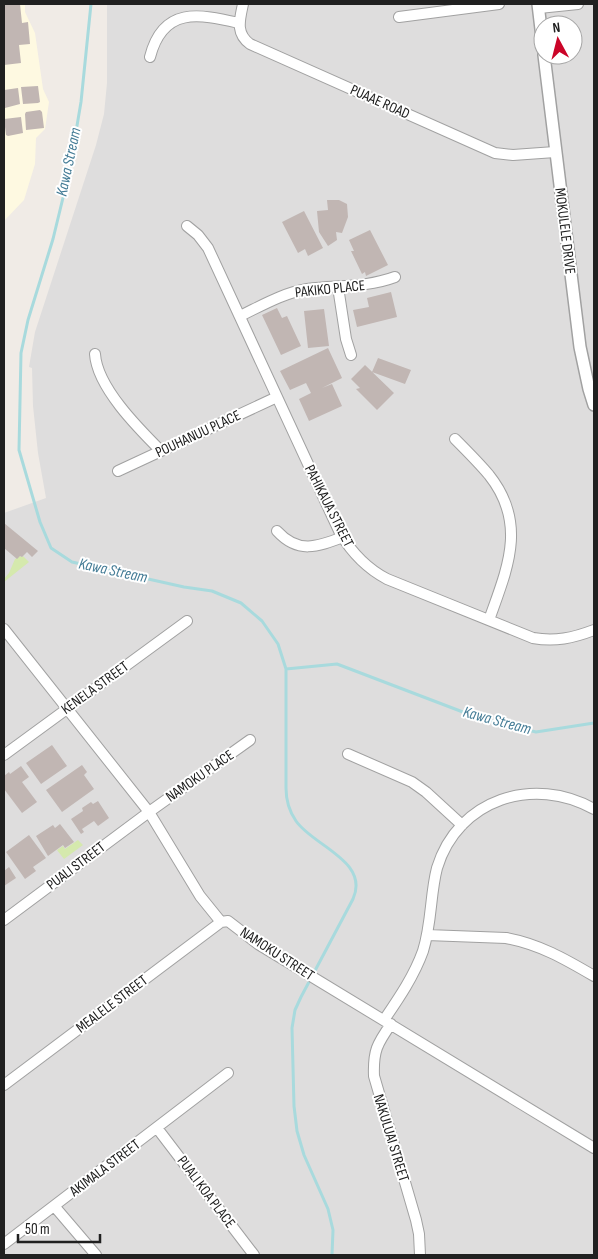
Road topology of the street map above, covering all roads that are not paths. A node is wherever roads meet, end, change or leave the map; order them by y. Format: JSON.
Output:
{"nodes":[{"id":1,"x":243,"y":4,"type":"edge"},
{"id":2,"x":499,"y":4,"type":"edge"},
{"id":3,"x":578,"y":4,"type":"edge"},
{"id":4,"x":538,"y":6,"type":"edge"},
{"id":5,"x":399,"y":17,"type":"dead end"},
{"id":6,"x":239,"y":23,"type":"junction"},
{"id":7,"x":150,"y":57,"type":"dead end"},
{"id":8,"x":545,"y":65,"type":"edge"},
{"id":9,"x":555,"y":152,"type":"junction"},
{"id":10,"x":187,"y":226,"type":"dead end"},
{"id":11,"x":395,"y":278,"type":"dead end"},
{"id":12,"x":338,"y":287,"type":"junction"},
{"id":13,"x":240,"y":316,"type":"junction"},
{"id":14,"x":95,"y":354,"type":"dead end"},
{"id":15,"x":351,"y":355,"type":"dead end"},
{"id":16,"x":277,"y":397,"type":"junction"},
{"id":17,"x":594,"y":405,"type":"edge"},
{"id":18,"x":455,"y":439,"type":"dead end"},
{"id":19,"x":161,"y":451,"type":"junction"},
{"id":20,"x":118,"y":471,"type":"dead end"},
{"id":21,"x":276,"y":531,"type":"dead end"},
{"id":22,"x":343,"y":537,"type":"junction"},
{"id":23,"x":489,"y":620,"type":"junction"},
{"id":24,"x":188,"y":621,"type":"dead end"},
{"id":25,"x":4,"y":629,"type":"edge"},
{"id":26,"x":594,"y":630,"type":"edge"},
{"id":27,"x":66,"y":709,"type":"junction"},
{"id":28,"x":250,"y":740,"type":"dead end"},
{"id":29,"x":348,"y":754,"type":"dead end"},
{"id":30,"x":4,"y":755,"type":"edge"},
{"id":31,"x":594,"y":810,"type":"edge"},
{"id":32,"x":149,"y":812,"type":"junction"},
{"id":33,"x":462,"y":826,"type":"junction"},
{"id":34,"x":4,"y":920,"type":"edge"},
{"id":35,"x":221,"y":922,"type":"junction"},
{"id":36,"x":428,"y":935,"type":"junction"},
{"id":37,"x":594,"y":976,"type":"edge"},
{"id":38,"x":388,"y":1022,"type":"junction"},
{"id":39,"x":228,"y":1073,"type":"dead end"},
{"id":40,"x":4,"y":1085,"type":"edge"},
{"id":41,"x":157,"y":1128,"type":"junction"},
{"id":42,"x":594,"y":1148,"type":"edge"},
{"id":43,"x":55,"y":1206,"type":"junction"},
{"id":44,"x":4,"y":1244,"type":"edge"},
{"id":45,"x":96,"y":1255,"type":"edge"},
{"id":46,"x":254,"y":1255,"type":"edge"},
{"id":47,"x":420,"y":1255,"type":"edge"}],
"edges":[{"from":1,"to":6,"type":"street"},
{"from":2,"to":5,"type":"street"},
{"from":3,"to":4,"type":"street"},
{"from":6,"to":7,"type":"street"},
{"from":6,"to":9,"type":"street","name":"PUAAE ROAD"},
{"from":8,"to":9,"type":"street","name":"MOKULELE DRIVE"},
{"from":9,"to":17,"type":"street","name":"MOKULELE DRIVE"},
{"from":10,"to":13,"type":"street","name":"PAHIKAUA STREET"},
{"from":11,"to":12,"type":"street","name":"PAKIKO PLACE"},
{"from":12,"to":13,"type":"street","name":"PAKIKO PLACE"},
{"from":12,"to":15,"type":"street"},
{"from":13,"to":16,"type":"street","name":"PAHIKAUA STREET"},
{"from":14,"to":19,"type":"street"},
{"from":16,"to":19,"type":"street","name":"POUHANUU PLACE"},
{"from":16,"to":22,"type":"street","name":"PAHIKAUA STREET"},
{"from":18,"to":23,"type":"street"},
{"from":19,"to":20,"type":"street","name":"POUHANUU PLACE"},
{"from":21,"to":22,"type":"street"},
{"from":22,"to":23,"type":"street","name":"PAHIKAUA STREET"},
{"from":23,"to":26,"type":"street","name":"PAHIKAUA STREET"},
{"from":24,"to":27,"type":"street","name":"KENELA STREET"},
{"from":25,"to":27,"type":"street","name":"NAMOKU STREET"},
{"from":27,"to":30,"type":"street","name":"KENELA STREET"},
{"from":27,"to":32,"type":"street","name":"NAMOKU STREET"},
{"from":28,"to":32,"type":"street","name":"NAMOKU PLACE"},
{"from":29,"to":33,"type":"street"},
{"from":31,"to":33,"type":"street","name":"NAKULUAI STREET"},
{"from":32,"to":34,"type":"street","name":"PUALI STREET"},
{"from":32,"to":35,"type":"street","name":"NAMOKU STREET"},
{"from":33,"to":36,"type":"street","name":"NAKULUAI STREET"},
{"from":35,"to":38,"type":"street","name":"NAMOKU STREET"},
{"from":35,"to":40,"type":"street","name":"MEALELE STREET"},
{"from":36,"to":37,"type":"street"},
{"from":36,"to":38,"type":"street","name":"NAKULUAI STREET"},
{"from":38,"to":42,"type":"street","name":"NAMOKU STREET"},
{"from":38,"to":47,"type":"street","name":"NAKULUAI STREET"},
{"from":39,"to":41,"type":"street","name":"AKIMALA STREET"},
{"from":41,"to":43,"type":"street","name":"AKIMALA STREET"},
{"from":41,"to":46,"type":"street","name":"PUALI KOA PLACE"},
{"from":43,"to":44,"type":"street","name":"AKIMALA STREET"},
{"from":43,"to":45,"type":"street"}]}
